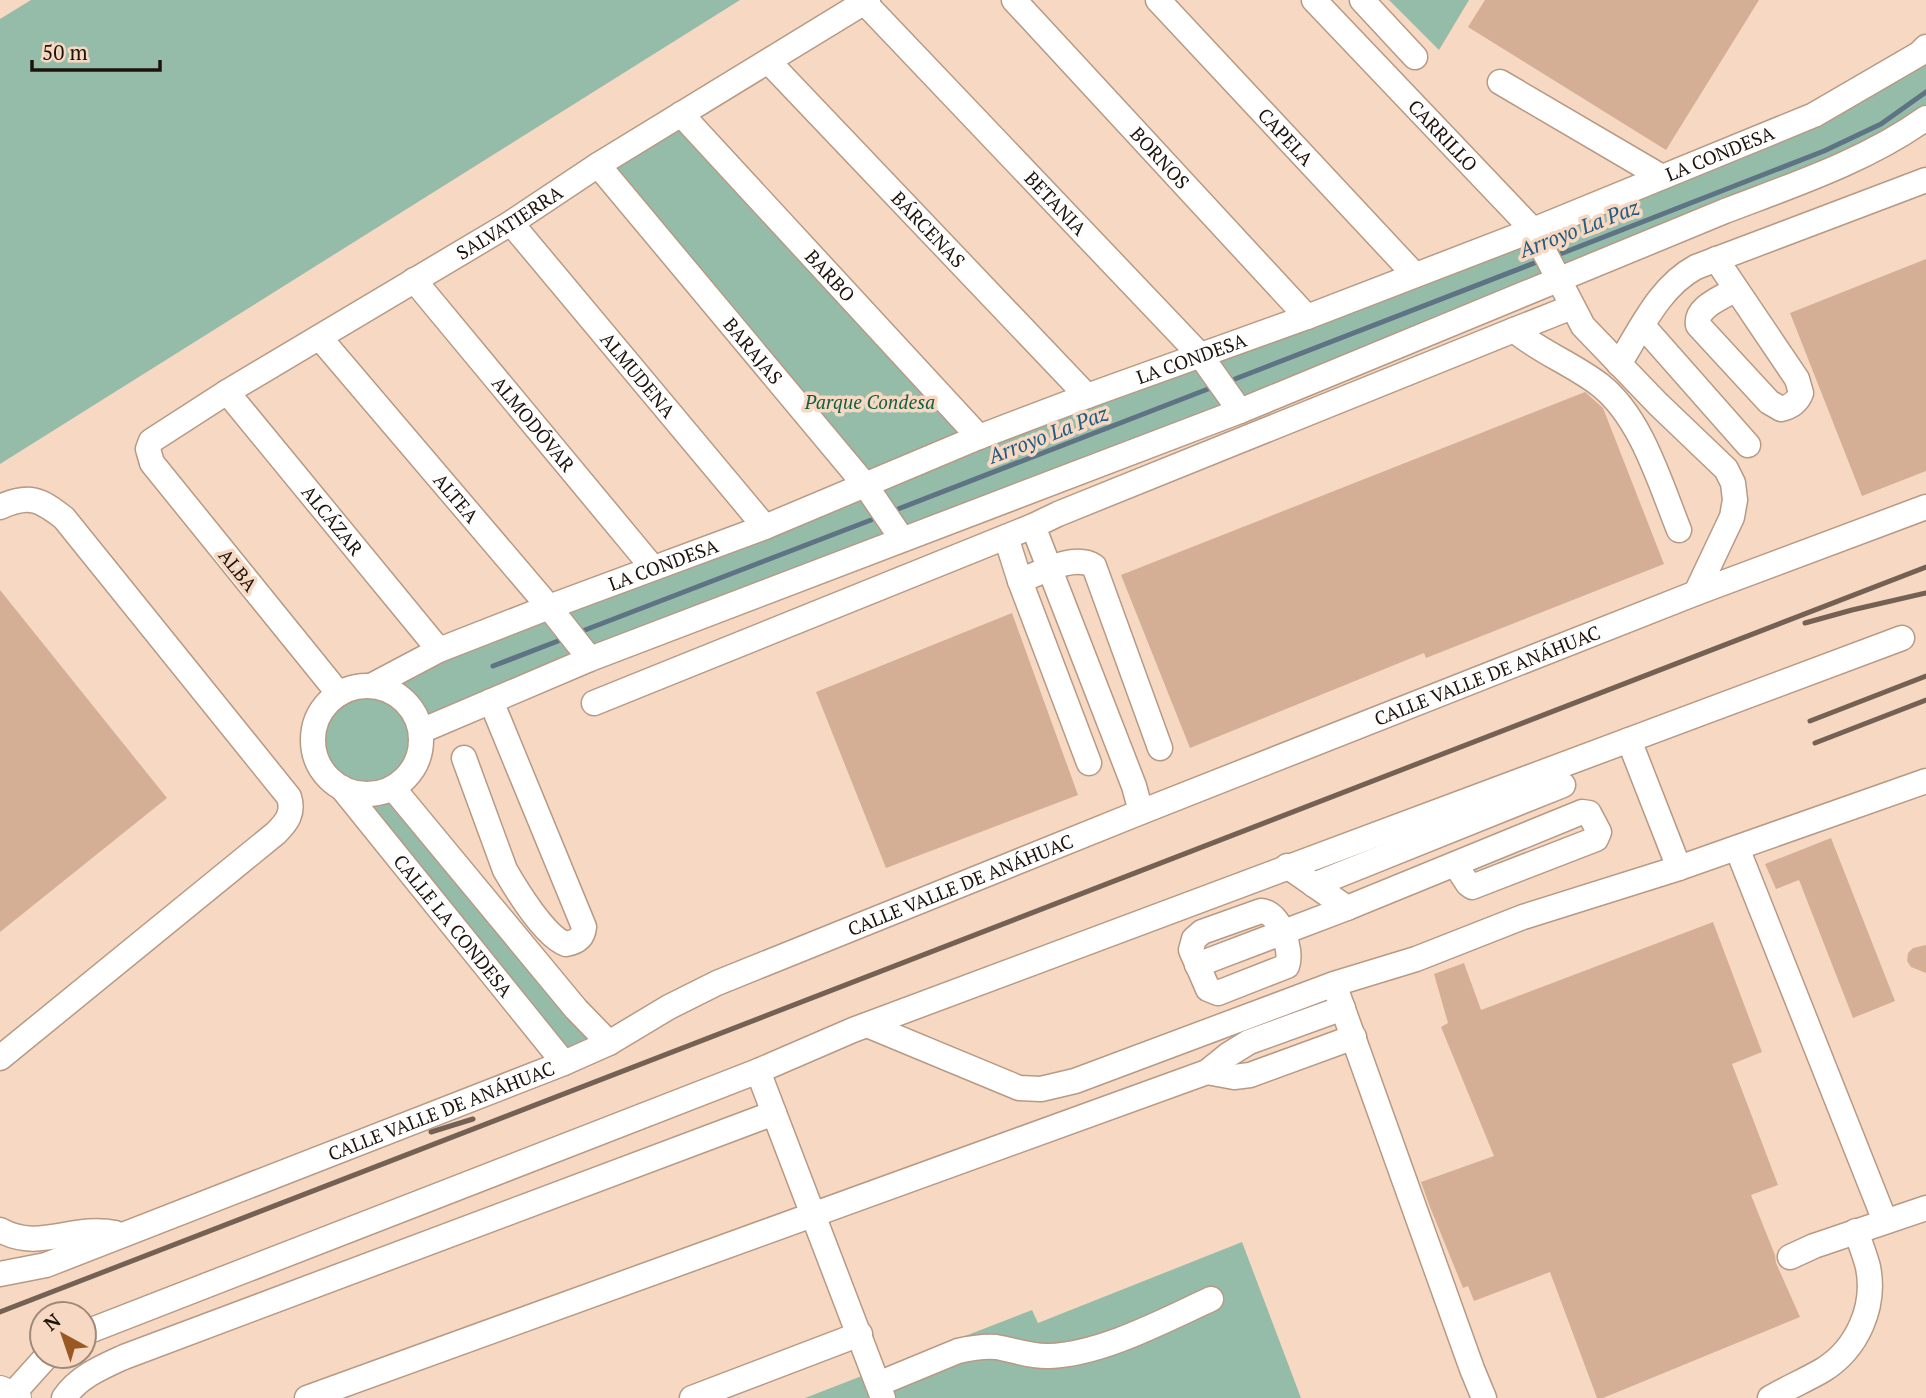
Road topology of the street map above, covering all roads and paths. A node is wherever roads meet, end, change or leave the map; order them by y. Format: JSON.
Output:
{"nodes":[{"id":1,"x":1014,"y":0,"type":"edge"},
{"id":2,"x":1157,"y":0,"type":"edge"},
{"id":3,"x":1314,"y":0,"type":"edge"},
{"id":4,"x":1362,"y":0,"type":"edge"},
{"id":5,"x":866,"y":1,"type":"edge"},
{"id":6,"x":1415,"y":57,"type":"dead end"},
{"id":7,"x":1924,"y":57,"type":"edge"},
{"id":8,"x":769,"y":62,"type":"junction"},
{"id":9,"x":1500,"y":82,"type":"dead end"},
{"id":10,"x":681,"y":114,"type":"junction"},
{"id":11,"x":1926,"y":118,"type":"edge"},
{"id":12,"x":598,"y":165,"type":"junction"},
{"id":13,"x":1662,"y":177,"type":"junction"},
{"id":14,"x":1926,"y":180,"type":"edge"},
{"id":15,"x":511,"y":223,"type":"junction"},
{"id":16,"x":1535,"y":234,"type":"junction"},
{"id":17,"x":1716,"y":260,"type":"junction"},
{"id":18,"x":1414,"y":274,"type":"junction"},
{"id":19,"x":1557,"y":276,"type":"junction"},
{"id":20,"x":414,"y":281,"type":"junction"},
{"id":21,"x":1736,"y":289,"type":"junction"},
{"id":22,"x":1572,"y":307,"type":"junction"},
{"id":23,"x":1307,"y":317,"type":"junction"},
{"id":24,"x":1643,"y":326,"type":"junction"},
{"id":25,"x":1514,"y":330,"type":"junction"},
{"id":26,"x":320,"y":338,"type":"junction"},
{"id":27,"x":1201,"y":356,"type":"junction"},
{"id":28,"x":1619,"y":364,"type":"junction"},
{"id":29,"x":227,"y":392,"type":"junction"},
{"id":30,"x":1087,"y":396,"type":"junction"},
{"id":31,"x":1240,"y":411,"type":"junction"},
{"id":32,"x":979,"y":437,"type":"junction"},
{"id":33,"x":150,"y":441,"type":"joint"},
{"id":34,"x":1748,"y":445,"type":"dead end"},
{"id":35,"x":866,"y":486,"type":"junction"},
{"id":36,"x":0,"y":507,"type":"edge"},
{"id":37,"x":1926,"y":507,"type":"edge"},
{"id":38,"x":1033,"y":526,"type":"junction"},
{"id":39,"x":765,"y":527,"type":"junction"},
{"id":40,"x":1679,"y":530,"type":"dead end"},
{"id":41,"x":1006,"y":537,"type":"junction"},
{"id":42,"x":902,"y":539,"type":"junction"},
{"id":43,"x":653,"y":568,"type":"junction"},
{"id":44,"x":1050,"y":569,"type":"junction"},
{"id":45,"x":1020,"y":581,"type":"junction"},
{"id":46,"x":1696,"y":593,"type":"junction"},
{"id":47,"x":549,"y":607,"type":"junction"},
{"id":48,"x":1902,"y":638,"type":"dead end"},
{"id":49,"x":439,"y":650,"type":"junction"},
{"id":50,"x":590,"y":659,"type":"junction"},
{"id":51,"x":370,"y":686,"type":"junction"},
{"id":52,"x":339,"y":694,"type":"junction"},
{"id":53,"x":491,"y":701,"type":"junction"},
{"id":54,"x":593,"y":703,"type":"dead end"},
{"id":55,"x":421,"y":731,"type":"junction"},
{"id":56,"x":1629,"y":740,"type":"junction"},
{"id":57,"x":1160,"y":748,"type":"dead end"},
{"id":58,"x":464,"y":758,"type":"dead end"},
{"id":59,"x":1089,"y":763,"type":"dead end"},
{"id":60,"x":1926,"y":781,"type":"edge"},
{"id":61,"x":1563,"y":785,"type":"dead end"},
{"id":62,"x":393,"y":788,"type":"junction"},
{"id":63,"x":342,"y":789,"type":"junction"},
{"id":64,"x":1141,"y":812,"type":"junction"},
{"id":65,"x":1737,"y":848,"type":"junction"},
{"id":66,"x":1455,"y":864,"type":"junction"},
{"id":67,"x":1287,"y":866,"type":"junction"},
{"id":68,"x":1679,"y":868,"type":"junction"},
{"id":69,"x":1314,"y":885,"type":"junction"},
{"id":70,"x":1346,"y":908,"type":"junction"},
{"id":71,"x":1282,"y":933,"type":"junction"},
{"id":72,"x":1334,"y":984,"type":"junction"},
{"id":73,"x":1343,"y":1008,"type":"junction"},
{"id":74,"x":867,"y":1025,"type":"junction"},
{"id":75,"x":1354,"y":1038,"type":"junction"},
{"id":76,"x":610,"y":1043,"type":"junction"},
{"id":77,"x":0,"y":1058,"type":"edge"},
{"id":78,"x":564,"y":1063,"type":"junction"},
{"id":79,"x":758,"y":1071,"type":"junction"},
{"id":80,"x":1207,"y":1072,"type":"junction"},
{"id":81,"x":774,"y":1113,"type":"junction"},
{"id":82,"x":1926,"y":1208,"type":"edge"},
{"id":83,"x":813,"y":1213,"type":"junction"},
{"id":84,"x":1885,"y":1221,"type":"junction"},
{"id":85,"x":0,"y":1230,"type":"edge"},
{"id":86,"x":1856,"y":1231,"type":"junction"},
{"id":87,"x":122,"y":1235,"type":"junction"},
{"id":88,"x":1790,"y":1257,"type":"dead end"},
{"id":89,"x":0,"y":1274,"type":"edge"},
{"id":90,"x":1211,"y":1299,"type":"dead end"},
{"id":91,"x":98,"y":1328,"type":"edge"},
{"id":92,"x":860,"y":1334,"type":"junction"},
{"id":93,"x":33,"y":1370,"type":"edge"},
{"id":94,"x":880,"y":1391,"type":"edge"},
{"id":95,"x":9,"y":1395,"type":"edge"},
{"id":96,"x":64,"y":1398,"type":"edge"},
{"id":97,"x":307,"y":1398,"type":"edge"},
{"id":98,"x":692,"y":1398,"type":"edge"},
{"id":99,"x":1484,"y":1398,"type":"edge"},
{"id":100,"x":1770,"y":1398,"type":"edge"}],
"edges":[{"from":1,"to":23,"type":"street","name":"BORNOS"},
{"from":2,"to":18,"type":"street","name":"CAPELA"},
{"from":3,"to":16,"type":"street","name":"CARRILLO"},
{"from":4,"to":6,"type":"street"},
{"from":5,"to":8,"type":"street","name":"SALVATIERRA"},
{"from":5,"to":27,"type":"street","name":"BETANIA"},
{"from":7,"to":13,"type":"street","name":"LA CONDESA"},
{"from":8,"to":10,"type":"street","name":"SALVATIERRA"},
{"from":8,"to":30,"type":"street","name":"BÁRCENAS"},
{"from":9,"to":13,"type":"street"},
{"from":10,"to":12,"type":"street","name":"SALVATIERRA"},
{"from":10,"to":32,"type":"street","name":"BARBO"},
{"from":11,"to":19,"type":"street"},
{"from":12,"to":15,"type":"street","name":"SALVATIERRA"},
{"from":12,"to":35,"type":"street","name":"BARAJAS"},
{"from":13,"to":16,"type":"street","name":"LA CONDESA"},
{"from":14,"to":17,"type":"street"},
{"from":15,"to":20,"type":"street","name":"SALVATIERRA"},
{"from":15,"to":39,"type":"street","name":"ALMUDENA"},
{"from":16,"to":18,"type":"street","name":"LA CONDESA"},
{"from":16,"to":19,"type":"street","name":"CARRILLO"},
{"from":17,"to":21,"type":"street"},
{"from":17,"to":24,"type":"street"},
{"from":18,"to":23,"type":"street","name":"LA CONDESA"},
{"from":19,"to":22,"type":"street","name":"CARRILLO"},
{"from":19,"to":31,"type":"street"},
{"from":20,"to":26,"type":"street","name":"SALVATIERRA"},
{"from":20,"to":43,"type":"street","name":"ALMODÓVAR"},
{"from":21,"to":21,"type":"street"},
{"from":22,"to":25,"type":"street"},
{"from":22,"to":28,"type":"street","name":"CARRILLO"},
{"from":23,"to":27,"type":"street","name":"LA CONDESA"},
{"from":24,"to":28,"type":"street"},
{"from":24,"to":34,"type":"street"},
{"from":25,"to":38,"type":"street"},
{"from":25,"to":40,"type":"street"},
{"from":26,"to":29,"type":"street","name":"SALVATIERRA"},
{"from":26,"to":47,"type":"street","name":"ALTEA"},
{"from":27,"to":30,"type":"street","name":"LA CONDESA"},
{"from":27,"to":31,"type":"street","name":"BETANIA"},
{"from":28,"to":46,"type":"street","name":"CARRILLO"},
{"from":29,"to":33,"type":"street","name":"SALVATIERRA"},
{"from":29,"to":49,"type":"street","name":"ALCÁZAR"},
{"from":30,"to":32,"type":"street","name":"LA CONDESA"},
{"from":31,"to":42,"type":"street"},
{"from":32,"to":35,"type":"street","name":"LA CONDESA"},
{"from":33,"to":52,"type":"street","name":"ALBA"},
{"from":35,"to":39,"type":"street","name":"LA CONDESA"},
{"from":35,"to":42,"type":"street","name":"BARAJAS"},
{"from":36,"to":77,"type":"street"},
{"from":37,"to":46,"type":"street","name":"CALLE VALLE DE ANÁHUAC"},
{"from":38,"to":41,"type":"street"},
{"from":38,"to":44,"type":"street"},
{"from":39,"to":43,"type":"street","name":"LA CONDESA"},
{"from":41,"to":45,"type":"street"},
{"from":41,"to":54,"type":"street"},
{"from":42,"to":50,"type":"street"},
{"from":43,"to":47,"type":"street","name":"LA CONDESA"},
{"from":44,"to":45,"type":"street"},
{"from":44,"to":57,"type":"street"},
{"from":44,"to":64,"type":"street"},
{"from":45,"to":59,"type":"street"},
{"from":46,"to":64,"type":"street","name":"CALLE VALLE DE ANÁHUAC"},
{"from":47,"to":49,"type":"street","name":"LA CONDESA"},
{"from":47,"to":50,"type":"street","name":"ALTEA"},
{"from":48,"to":56,"type":"street"},
{"from":49,"to":51,"type":"street","name":"LA CONDESA"},
{"from":50,"to":53,"type":"street"},
{"from":51,"to":52,"type":"street"},
{"from":51,"to":55,"type":"street"},
{"from":52,"to":63,"type":"street"},
{"from":53,"to":55,"type":"street"},
{"from":53,"to":58,"type":"street"},
{"from":55,"to":62,"type":"street"},
{"from":56,"to":67,"type":"street"},
{"from":56,"to":68,"type":"street"},
{"from":60,"to":65,"type":"street"},
{"from":61,"to":69,"type":"street"},
{"from":62,"to":63,"type":"street"},
{"from":62,"to":76,"type":"street"},
{"from":63,"to":78,"type":"street","name":"CALLE LA CONDESA"},
{"from":64,"to":76,"type":"street","name":"CALLE VALLE DE ANÁHUAC"},
{"from":65,"to":68,"type":"street"},
{"from":65,"to":84,"type":"street"},
{"from":66,"to":66,"type":"street"},
{"from":66,"to":70,"type":"street"},
{"from":67,"to":69,"type":"street"},
{"from":67,"to":74,"type":"street"},
{"from":68,"to":72,"type":"street"},
{"from":69,"to":70,"type":"street"},
{"from":70,"to":71,"type":"street"},
{"from":71,"to":71,"type":"street"},
{"from":72,"to":73,"type":"street"},
{"from":72,"to":74,"type":"street"},
{"from":73,"to":75,"type":"street"},
{"from":73,"to":80,"type":"street"},
{"from":74,"to":79,"type":"street"},
{"from":75,"to":80,"type":"street"},
{"from":75,"to":99,"type":"street"},
{"from":76,"to":78,"type":"street","name":"CALLE VALLE DE ANÁHUAC"},
{"from":78,"to":87,"type":"street","name":"CALLE VALLE DE ANÁHUAC"},
{"from":79,"to":81,"type":"street"},
{"from":79,"to":91,"type":"street"},
{"from":80,"to":83,"type":"street"},
{"from":81,"to":83,"type":"street"},
{"from":81,"to":96,"type":"street"},
{"from":82,"to":84,"type":"street"},
{"from":83,"to":92,"type":"street"},
{"from":83,"to":97,"type":"street"},
{"from":84,"to":86,"type":"street"},
{"from":85,"to":87,"type":"street"},
{"from":86,"to":88,"type":"street"},
{"from":86,"to":100,"type":"street"},
{"from":87,"to":89,"type":"street","name":"CALLE VALLE DE ANÁHUAC"},
{"from":90,"to":94,"type":"street"},
{"from":92,"to":94,"type":"street"},
{"from":92,"to":98,"type":"street"},
{"from":93,"to":95,"type":"street"}]}
